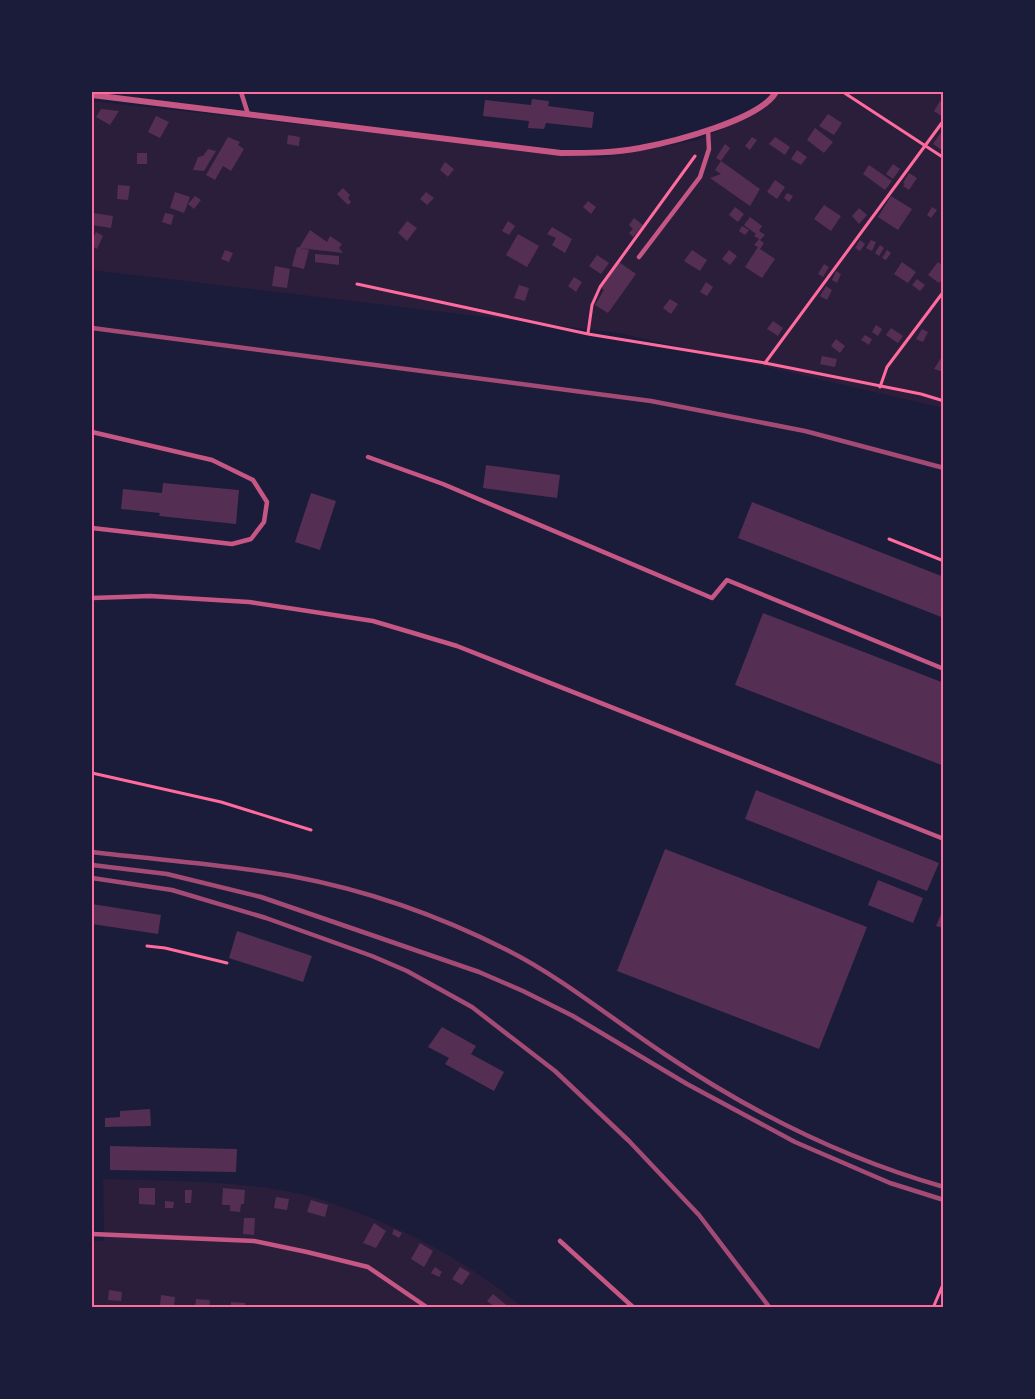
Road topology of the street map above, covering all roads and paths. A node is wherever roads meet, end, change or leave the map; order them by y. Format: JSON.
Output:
{"nodes":[{"id":1,"x":240,"y":92,"type":"edge"},
{"id":2,"x":776,"y":92,"type":"edge"},
{"id":3,"x":843,"y":92,"type":"edge"},
{"id":4,"x":92,"y":94,"type":"edge"},
{"id":5,"x":248,"y":114,"type":"junction"},
{"id":6,"x":944,"y":120,"type":"edge"},
{"id":7,"x":708,"y":130,"type":"junction"},
{"id":8,"x":698,"y":134,"type":"junction"},
{"id":9,"x":925,"y":146,"type":"junction"},
{"id":10,"x":944,"y":159,"type":"edge"},
{"id":11,"x":639,"y":257,"type":"dead end"},
{"id":12,"x":357,"y":284,"type":"dead end"},
{"id":13,"x":944,"y":291,"type":"edge"},
{"id":14,"x":588,"y":334,"type":"junction"},
{"id":15,"x":765,"y":363,"type":"junction"},
{"id":16,"x":880,"y":387,"type":"junction"},
{"id":17,"x":944,"y":401,"type":"edge"},
{"id":18,"x":92,"y":432,"type":"edge"},
{"id":19,"x":368,"y":457,"type":"dead end"},
{"id":20,"x":92,"y":528,"type":"edge"},
{"id":21,"x":889,"y":539,"type":"dead end"},
{"id":22,"x":944,"y":561,"type":"edge"},
{"id":23,"x":92,"y":598,"type":"edge"},
{"id":24,"x":944,"y":669,"type":"edge"},
{"id":25,"x":92,"y":773,"type":"edge"},
{"id":26,"x":311,"y":831,"type":"dead end"},
{"id":27,"x":944,"y":839,"type":"edge"},
{"id":28,"x":147,"y":946,"type":"dead end"},
{"id":29,"x":227,"y":963,"type":"dead end"},
{"id":30,"x":92,"y":1234,"type":"edge"},
{"id":31,"x":560,"y":1241,"type":"dead end"},
{"id":32,"x":944,"y":1282,"type":"edge"},
{"id":33,"x":428,"y":1308,"type":"edge"},
{"id":34,"x":634,"y":1308,"type":"edge"},
{"id":35,"x":933,"y":1308,"type":"edge"}],
"edges":[{"from":1,"to":5,"type":"lane"},
{"from":2,"to":7,"type":"street"},
{"from":3,"to":9,"type":"path"},
{"from":4,"to":5,"type":"street"},
{"from":5,"to":8,"type":"street"},
{"from":6,"to":9,"type":"path"},
{"from":7,"to":8,"type":"street"},
{"from":7,"to":11,"type":"lane"},
{"from":8,"to":14,"type":"path"},
{"from":9,"to":10,"type":"path"},
{"from":9,"to":15,"type":"path"},
{"from":12,"to":14,"type":"path"},
{"from":13,"to":16,"type":"path"},
{"from":14,"to":15,"type":"path"},
{"from":15,"to":16,"type":"path"},
{"from":16,"to":17,"type":"path"},
{"from":18,"to":20,"type":"lane"},
{"from":19,"to":24,"type":"lane"},
{"from":21,"to":22,"type":"path"},
{"from":23,"to":27,"type":"lane"},
{"from":25,"to":26,"type":"path"},
{"from":28,"to":29,"type":"path"},
{"from":30,"to":33,"type":"lane"},
{"from":31,"to":34,"type":"lane"},
{"from":32,"to":35,"type":"path"}]}
